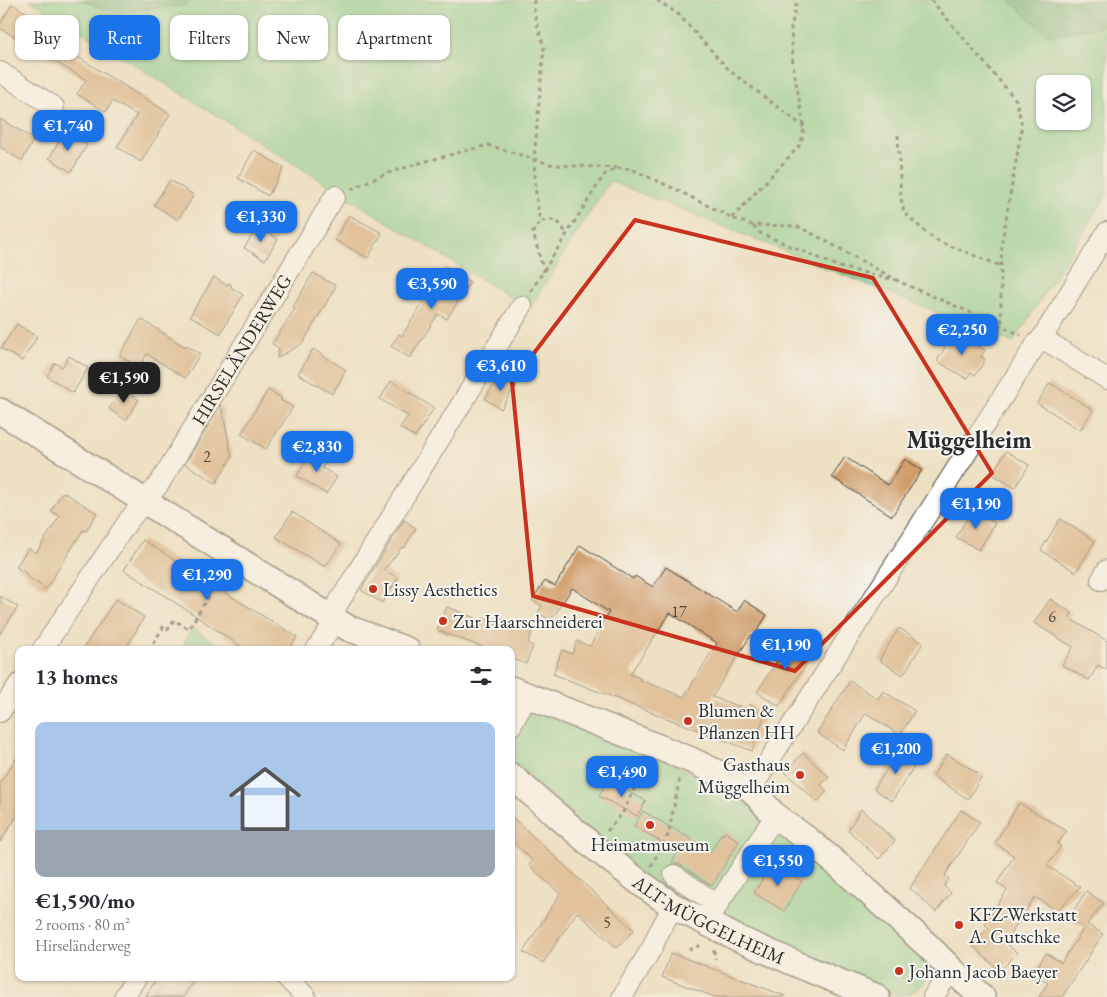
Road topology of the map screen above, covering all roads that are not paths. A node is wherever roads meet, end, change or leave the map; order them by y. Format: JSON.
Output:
{"nodes":[{"id":1,"x":0,"y":72,"type":"edge"},
{"id":2,"x":54,"y":107,"type":"dead end"},
{"id":3,"x":335,"y":196,"type":"road end"},
{"id":4,"x":1107,"y":232,"type":"edge"},
{"id":5,"x":522,"y":306,"type":"road end"},
{"id":6,"x":1039,"y":341,"type":"junction"},
{"id":7,"x":1107,"y":379,"type":"edge"},
{"id":8,"x":0,"y":411,"type":"edge"},
{"id":9,"x":145,"y":501,"type":"junction"},
{"id":10,"x":340,"y":623,"type":"junction"},
{"id":11,"x":45,"y":646,"type":"edge"},
{"id":12,"x":319,"y":646,"type":"edge"},
{"id":13,"x":367,"y":646,"type":"edge"},
{"id":14,"x":398,"y":646,"type":"edge"},
{"id":15,"x":15,"y":690,"type":"edge"},
{"id":16,"x":520,"y":692,"type":"edge"},
{"id":17,"x":515,"y":711,"type":"edge"},
{"id":18,"x":0,"y":712,"type":"edge"},
{"id":19,"x":515,"y":779,"type":"edge"},
{"id":20,"x":751,"y":789,"type":"junction"},
{"id":21,"x":775,"y":816,"type":"junction"},
{"id":22,"x":674,"y":875,"type":"dead end"},
{"id":23,"x":673,"y":906,"type":"junction"},
{"id":24,"x":712,"y":914,"type":"junction"},
{"id":25,"x":953,"y":971,"type":"junction"},
{"id":26,"x":134,"y":981,"type":"edge"},
{"id":27,"x":290,"y":981,"type":"edge"},
{"id":28,"x":124,"y":997,"type":"edge"},
{"id":29,"x":306,"y":997,"type":"edge"},
{"id":30,"x":622,"y":997,"type":"edge"},
{"id":31,"x":877,"y":997,"type":"edge"},
{"id":32,"x":933,"y":997,"type":"edge"},
{"id":33,"x":982,"y":997,"type":"edge"}],
"edges":[{"from":1,"to":2,"type":"street"},
{"from":3,"to":9,"type":"street","name":"HIRSELÄNDERWEG"},
{"from":4,"to":6,"type":"street"},
{"from":5,"to":10,"type":"street"},
{"from":6,"to":7,"type":"street"},
{"from":6,"to":20,"type":"street"},
{"from":8,"to":9,"type":"main road"},
{"from":9,"to":10,"type":"main road"},
{"from":9,"to":11,"type":"street","name":"HIRSELÄNDERWEG"},
{"from":10,"to":12,"type":"street"},
{"from":10,"to":13,"type":"main road"},
{"from":10,"to":14,"type":"main road"},
{"from":15,"to":18,"type":"street"},
{"from":16,"to":17,"type":"street"},
{"from":16,"to":20,"type":"main road"},
{"from":19,"to":23,"type":"main road","name":"ALT-MÜGGELHEIM"},
{"from":20,"to":21,"type":"main road"},
{"from":21,"to":24,"type":"street"},
{"from":21,"to":25,"type":"main road"},
{"from":22,"to":24,"type":"street"},
{"from":23,"to":24,"type":"main road","name":"ALT-MÜGGELHEIM"},
{"from":23,"to":30,"type":"street"},
{"from":24,"to":31,"type":"main road","name":"ALT-MÜGGELHEIM"},
{"from":25,"to":32,"type":"street"},
{"from":25,"to":33,"type":"main road"},
{"from":26,"to":28,"type":"street"},
{"from":27,"to":29,"type":"street"}]}
